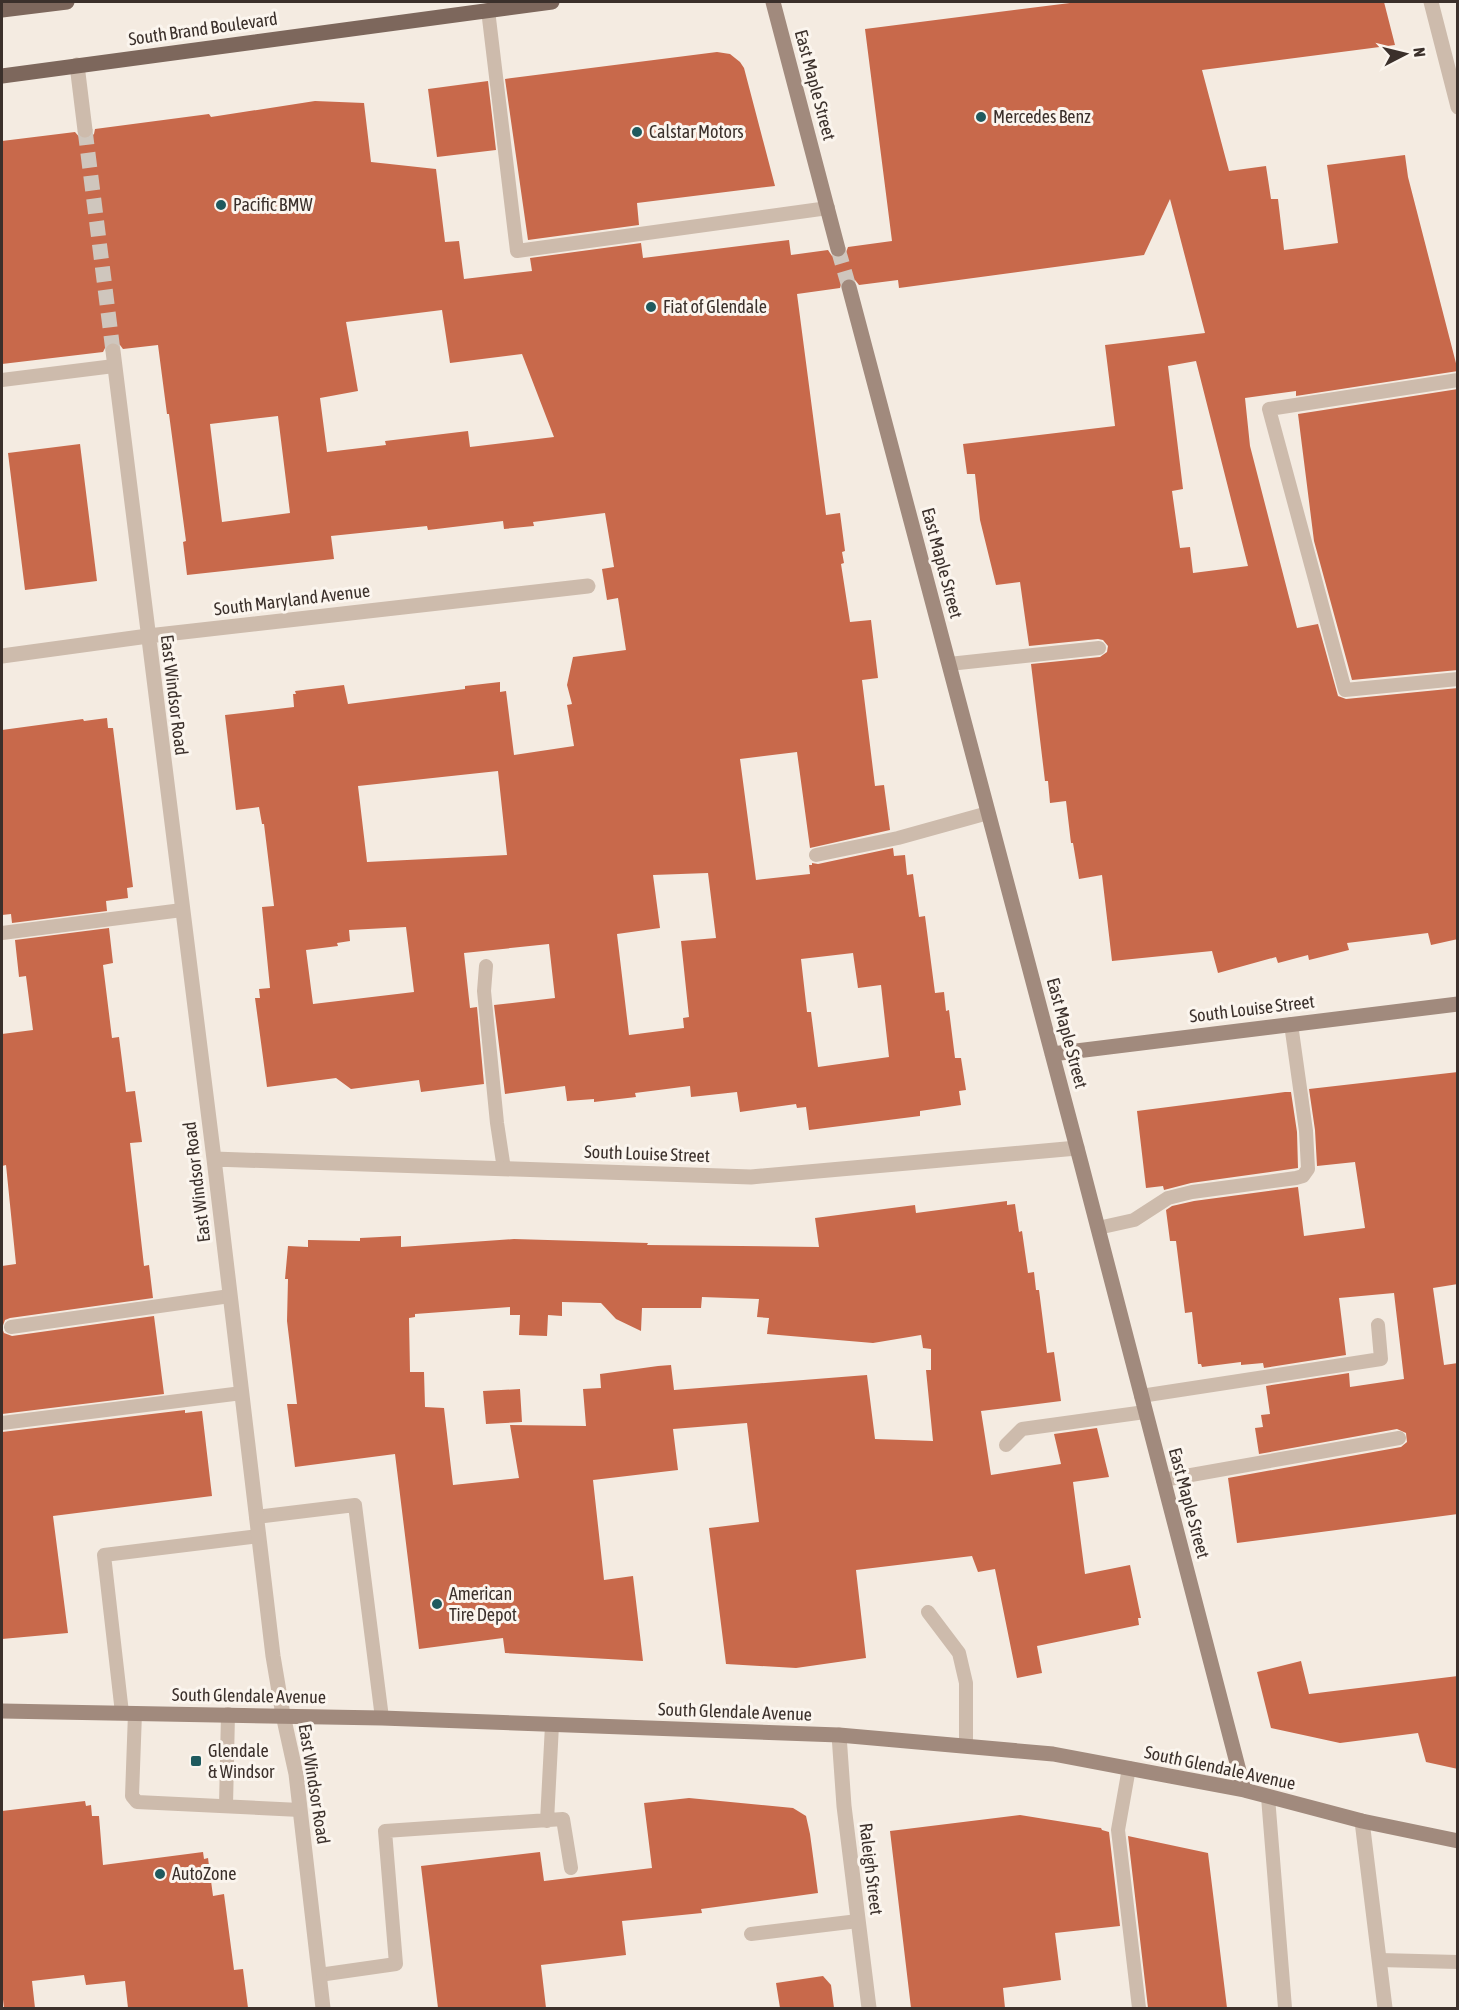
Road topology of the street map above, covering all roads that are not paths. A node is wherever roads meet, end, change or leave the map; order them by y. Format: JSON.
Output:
{"nodes":[{"id":1,"x":67,"y":2,"type":"edge"},
{"id":2,"x":552,"y":2,"type":"edge"},
{"id":3,"x":773,"y":2,"type":"edge"},
{"id":4,"x":1431,"y":2,"type":"edge"},
{"id":5,"x":2,"y":10,"type":"edge"},
{"id":6,"x":488,"y":10,"type":"junction"},
{"id":7,"x":78,"y":65,"type":"junction"},
{"id":8,"x":2,"y":76,"type":"edge"},
{"id":9,"x":1458,"y":107,"type":"edge"},
{"id":10,"x":86,"y":130,"type":"tunnel mouth"},
{"id":11,"x":828,"y":208,"type":"junction"},
{"id":12,"x":838,"y":249,"type":"tunnel mouth"},
{"id":13,"x":849,"y":287,"type":"tunnel mouth"},
{"id":14,"x":114,"y":358,"type":"joint"},
{"id":15,"x":2,"y":380,"type":"edge"},
{"id":16,"x":1458,"y":380,"type":"edge"},
{"id":17,"x":588,"y":586,"type":"dead end"},
{"id":18,"x":148,"y":636,"type":"junction"},
{"id":19,"x":1099,"y":648,"type":"dead end"},
{"id":20,"x":2,"y":656,"type":"edge"},
{"id":21,"x":949,"y":664,"type":"junction"},
{"id":22,"x":1458,"y":679,"type":"edge"},
{"id":23,"x":988,"y":813,"type":"junction"},
{"id":24,"x":816,"y":855,"type":"dead end"},
{"id":25,"x":182,"y":910,"type":"junction"},
{"id":26,"x":2,"y":933,"type":"edge"},
{"id":27,"x":486,"y":966,"type":"dead end"},
{"id":28,"x":1458,"y":1004,"type":"edge"},
{"id":29,"x":1291,"y":1024,"type":"junction"},
{"id":30,"x":1052,"y":1054,"type":"junction"},
{"id":31,"x":1077,"y":1148,"type":"junction"},
{"id":32,"x":214,"y":1159,"type":"junction"},
{"id":33,"x":504,"y":1168,"type":"junction"},
{"id":34,"x":1098,"y":1228,"type":"junction"},
{"id":35,"x":230,"y":1296,"type":"junction"},
{"id":36,"x":1378,"y":1325,"type":"dead end"},
{"id":37,"x":11,"y":1328,"type":"dead end"},
{"id":38,"x":242,"y":1393,"type":"junction"},
{"id":39,"x":1141,"y":1396,"type":"junction"},
{"id":40,"x":1145,"y":1412,"type":"junction"},
{"id":41,"x":2,"y":1423,"type":"edge"},
{"id":42,"x":1399,"y":1438,"type":"dead end"},
{"id":43,"x":1006,"y":1445,"type":"dead end"},
{"id":44,"x":1163,"y":1480,"type":"junction"},
{"id":45,"x":256,"y":1517,"type":"junction"},
{"id":46,"x":259,"y":1536,"type":"junction"},
{"id":47,"x":928,"y":1612,"type":"dead end"},
{"id":48,"x":2,"y":1711,"type":"edge"},
{"id":49,"x":129,"y":1713,"type":"junction"},
{"id":50,"x":228,"y":1714,"type":"junction"},
{"id":51,"x":283,"y":1715,"type":"junction"},
{"id":52,"x":382,"y":1718,"type":"junction"},
{"id":53,"x":552,"y":1725,"type":"junction"},
{"id":54,"x":839,"y":1735,"type":"junction"},
{"id":55,"x":966,"y":1746,"type":"junction"},
{"id":56,"x":1129,"y":1768,"type":"junction"},
{"id":57,"x":1244,"y":1790,"type":"junction"},
{"id":58,"x":1268,"y":1797,"type":"junction"},
{"id":59,"x":226,"y":1806,"type":"junction"},
{"id":60,"x":300,"y":1810,"type":"junction"},
{"id":61,"x":547,"y":1821,"type":"junction"},
{"id":62,"x":1362,"y":1821,"type":"junction"},
{"id":63,"x":1458,"y":1841,"type":"edge"},
{"id":64,"x":571,"y":1868,"type":"dead end"},
{"id":65,"x":858,"y":1921,"type":"junction"},
{"id":66,"x":751,"y":1934,"type":"dead end"},
{"id":67,"x":1379,"y":1960,"type":"junction"},
{"id":68,"x":1458,"y":1962,"type":"edge"},
{"id":69,"x":319,"y":1975,"type":"junction"},
{"id":70,"x":323,"y":2008,"type":"edge"},
{"id":71,"x":869,"y":2008,"type":"edge"},
{"id":72,"x":1139,"y":2008,"type":"edge"},
{"id":73,"x":1285,"y":2008,"type":"edge"},
{"id":74,"x":1385,"y":2008,"type":"edge"}],
"edges":[{"from":1,"to":5,"type":"main road"},
{"from":2,"to":6,"type":"main road","name":"South Brand Boulevard"},
{"from":3,"to":11,"type":"street","name":"East Maple Street"},
{"from":4,"to":9,"type":"street"},
{"from":6,"to":7,"type":"main road","name":"South Brand Boulevard"},
{"from":6,"to":11,"type":"lane"},
{"from":7,"to":8,"type":"main road","name":"South Brand Boulevard"},
{"from":7,"to":10,"type":"street"},
{"from":11,"to":12,"type":"street","name":"East Maple Street"},
{"from":13,"to":21,"type":"street","name":"East Maple Street"},
{"from":14,"to":15,"type":"lane"},
{"from":14,"to":18,"type":"street","name":"East Windsor Road"},
{"from":16,"to":22,"type":"lane"},
{"from":17,"to":18,"type":"street","name":"South Maryland Avenue"},
{"from":18,"to":20,"type":"street","name":"South Maryland Avenue"},
{"from":18,"to":25,"type":"street","name":"East Windsor Road"},
{"from":19,"to":21,"type":"lane"},
{"from":21,"to":23,"type":"street","name":"East Maple Street"},
{"from":23,"to":24,"type":"lane"},
{"from":23,"to":30,"type":"street","name":"East Maple Street"},
{"from":25,"to":26,"type":"lane"},
{"from":25,"to":32,"type":"street","name":"East Windsor Road"},
{"from":27,"to":33,"type":"lane"},
{"from":28,"to":29,"type":"street","name":"South Louise Street"},
{"from":29,"to":30,"type":"street","name":"South Louise Street"},
{"from":29,"to":34,"type":"lane"},
{"from":30,"to":31,"type":"street","name":"East Maple Street"},
{"from":31,"to":33,"type":"street","name":"South Louise Street"},
{"from":31,"to":34,"type":"street","name":"East Maple Street"},
{"from":32,"to":33,"type":"street","name":"South Louise Street"},
{"from":32,"to":35,"type":"street","name":"East Windsor Road"},
{"from":34,"to":39,"type":"street","name":"East Maple Street"},
{"from":35,"to":37,"type":"lane"},
{"from":35,"to":38,"type":"street","name":"East Windsor Road"},
{"from":36,"to":39,"type":"lane"},
{"from":38,"to":41,"type":"lane"},
{"from":38,"to":45,"type":"street","name":"East Windsor Road"},
{"from":39,"to":40,"type":"street","name":"East Maple Street"},
{"from":40,"to":43,"type":"lane"},
{"from":40,"to":44,"type":"street","name":"East Maple Street"},
{"from":42,"to":44,"type":"lane"},
{"from":44,"to":57,"type":"street","name":"East Maple Street"},
{"from":45,"to":46,"type":"street","name":"East Windsor Road"},
{"from":45,"to":52,"type":"lane"},
{"from":46,"to":49,"type":"lane"},
{"from":46,"to":51,"type":"street","name":"East Windsor Road"},
{"from":47,"to":55,"type":"lane"},
{"from":48,"to":49,"type":"street","name":"South Glendale Avenue"},
{"from":49,"to":50,"type":"street","name":"South Glendale Avenue"},
{"from":49,"to":59,"type":"lane"},
{"from":50,"to":51,"type":"street","name":"South Glendale Avenue"},
{"from":50,"to":59,"type":"lane"},
{"from":51,"to":52,"type":"street","name":"South Glendale Avenue"},
{"from":51,"to":60,"type":"street","name":"East Windsor Road"},
{"from":52,"to":53,"type":"street","name":"South Glendale Avenue"},
{"from":53,"to":54,"type":"street","name":"South Glendale Avenue"},
{"from":53,"to":61,"type":"lane"},
{"from":54,"to":55,"type":"street","name":"South Glendale Avenue"},
{"from":54,"to":65,"type":"street","name":"Raleigh Street"},
{"from":55,"to":56,"type":"street","name":"South Glendale Avenue"},
{"from":56,"to":57,"type":"street","name":"South Glendale Avenue"},
{"from":56,"to":72,"type":"lane"},
{"from":57,"to":58,"type":"street","name":"South Glendale Avenue"},
{"from":58,"to":62,"type":"street","name":"South Glendale Avenue"},
{"from":58,"to":73,"type":"lane"},
{"from":59,"to":60,"type":"lane"},
{"from":60,"to":69,"type":"street","name":"East Windsor Road"},
{"from":61,"to":64,"type":"lane"},
{"from":61,"to":69,"type":"lane"},
{"from":62,"to":63,"type":"street","name":"South Glendale Avenue"},
{"from":62,"to":67,"type":"street"},
{"from":65,"to":66,"type":"lane"},
{"from":65,"to":71,"type":"street","name":"Raleigh Street"},
{"from":67,"to":68,"type":"lane"},
{"from":67,"to":74,"type":"street"},
{"from":69,"to":70,"type":"street","name":"East Windsor Road"}]}
